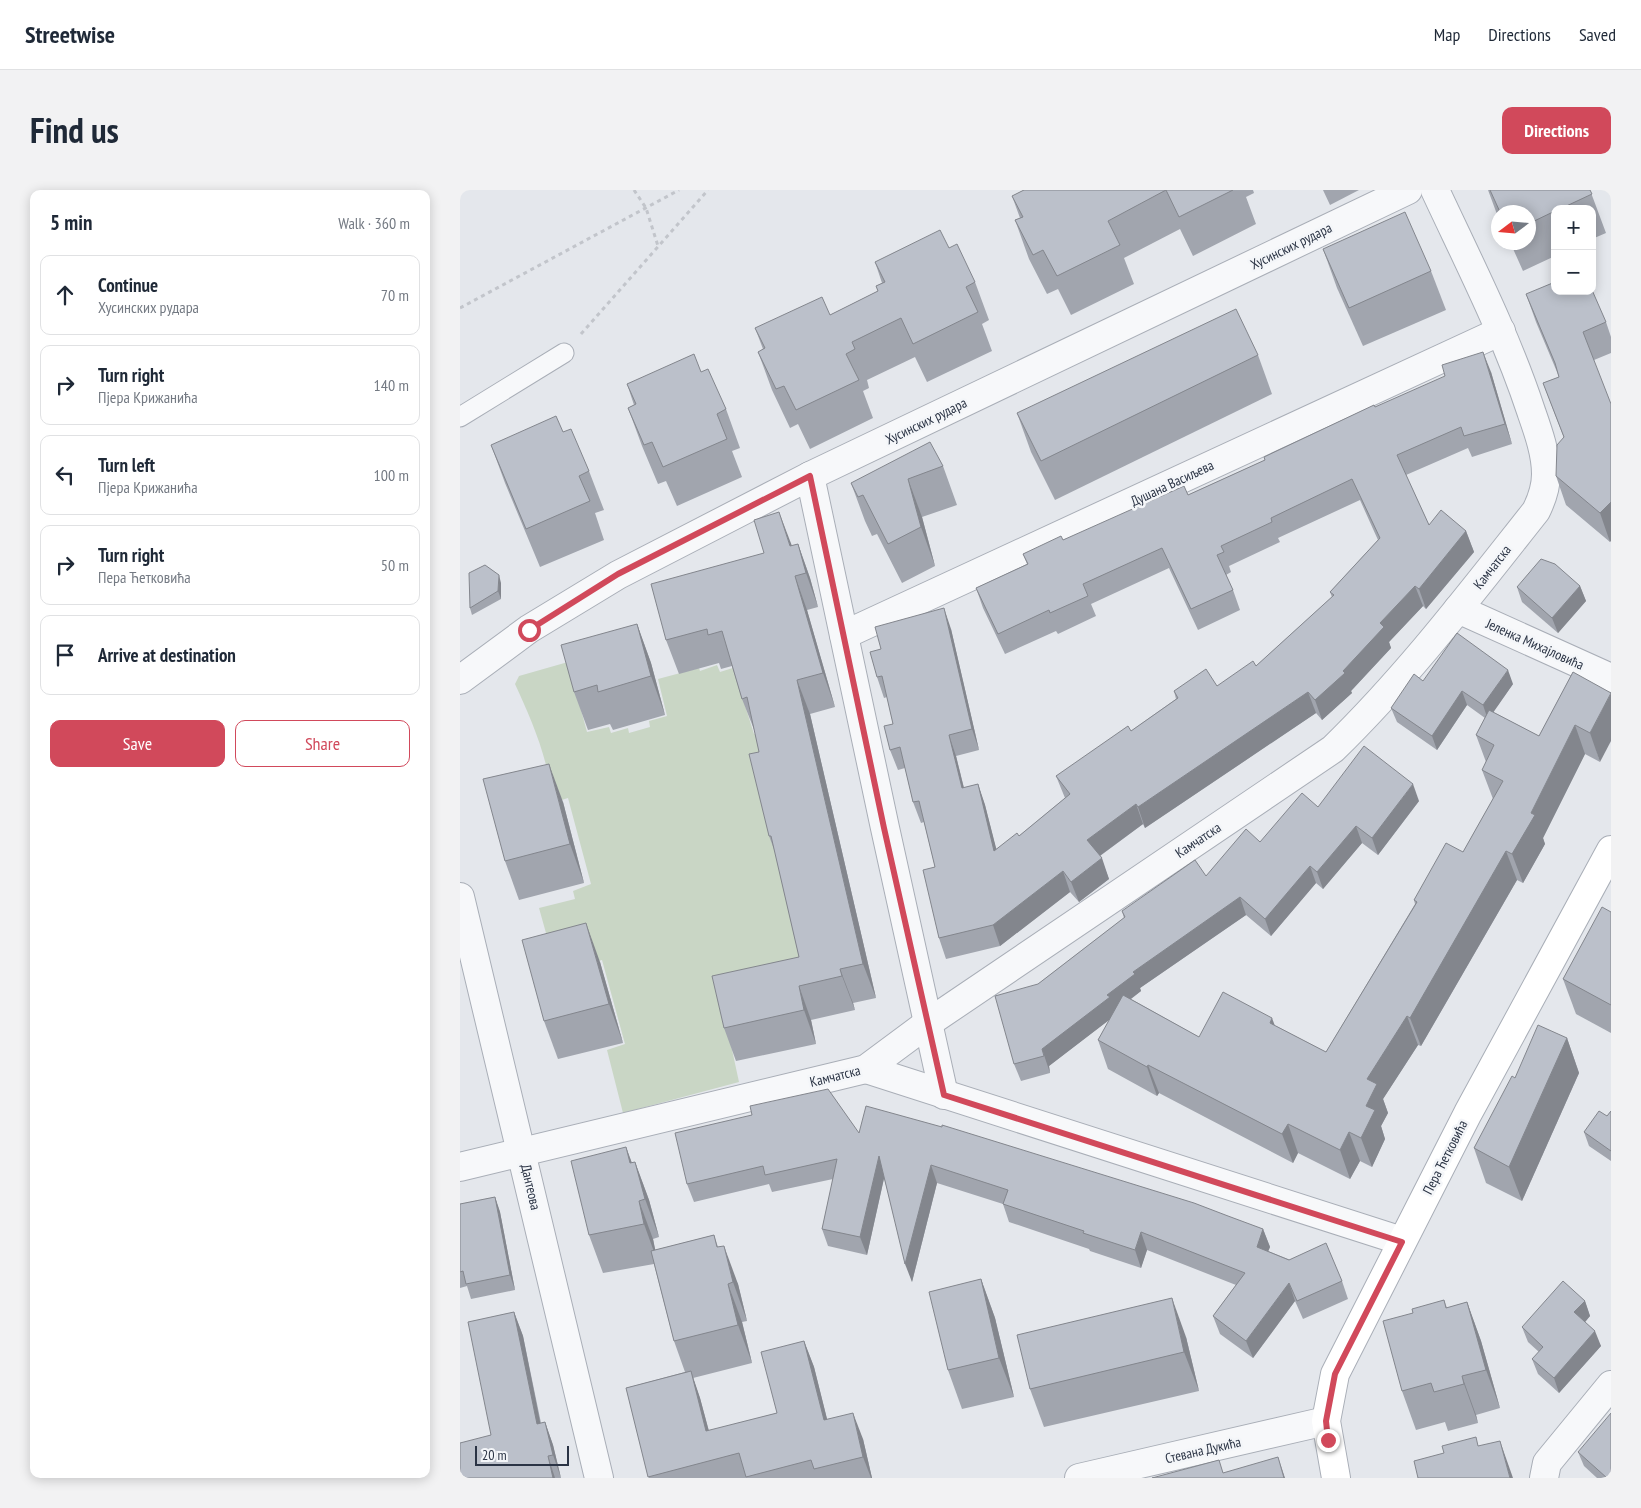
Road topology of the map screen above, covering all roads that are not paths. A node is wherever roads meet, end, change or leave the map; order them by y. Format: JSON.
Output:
{"nodes":[{"id":1,"x":1408,"y":190,"type":"edge"},
{"id":2,"x":1435,"y":190,"type":"edge"},
{"id":3,"x":1501,"y":331,"type":"junction"},
{"id":4,"x":564,"y":353,"type":"road end"},
{"id":5,"x":460,"y":417,"type":"edge"},
{"id":6,"x":810,"y":476,"type":"junction"},
{"id":7,"x":1458,"y":609,"type":"junction"},
{"id":8,"x":844,"y":635,"type":"junction"},
{"id":9,"x":1611,"y":678,"type":"edge"},
{"id":10,"x":460,"y":680,"type":"edge"},
{"id":11,"x":1611,"y":850,"type":"edge"},
{"id":12,"x":460,"y":898,"type":"edge"},
{"id":13,"x":928,"y":1023,"type":"junction"},
{"id":14,"x":866,"y":1069,"type":"junction"},
{"id":15,"x":944,"y":1095,"type":"junction"},
{"id":16,"x":522,"y":1153,"type":"junction"},
{"id":17,"x":460,"y":1167,"type":"edge"},
{"id":18,"x":1402,"y":1242,"type":"junction"},
{"id":19,"x":1611,"y":1385,"type":"edge"},
{"id":20,"x":1326,"y":1421,"type":"junction"},
{"id":21,"x":599,"y":1478,"type":"edge"},
{"id":22,"x":1080,"y":1478,"type":"edge"},
{"id":23,"x":1336,"y":1478,"type":"edge"},
{"id":24,"x":1544,"y":1478,"type":"edge"}],
"edges":[{"from":1,"to":6,"type":"street","name":"Хусинских рудара"},
{"from":2,"to":3,"type":"street","name":"Камчатска"},
{"from":3,"to":7,"type":"street","name":"Камчатска"},
{"from":3,"to":8,"type":"street","name":"Душана Васиљева"},
{"from":4,"to":5,"type":"lane"},
{"from":6,"to":8,"type":"street"},
{"from":6,"to":10,"type":"street","name":"Хусинских рудара"},
{"from":7,"to":9,"type":"street","name":"Јеленка Михајловића"},
{"from":7,"to":13,"type":"street","name":"Камчатска"},
{"from":8,"to":13,"type":"street"},
{"from":11,"to":18,"type":"street","name":"Пера Ћетковића"},
{"from":12,"to":16,"type":"street","name":"Дантеова"},
{"from":13,"to":14,"type":"street","name":"Камчатска"},
{"from":13,"to":15,"type":"street"},
{"from":14,"to":15,"type":"street"},
{"from":14,"to":16,"type":"street","name":"Камчатска"},
{"from":15,"to":18,"type":"street"},
{"from":16,"to":17,"type":"street","name":"Камчатска"},
{"from":16,"to":21,"type":"street","name":"Дантеова"},
{"from":18,"to":20,"type":"street","name":"Пера Ћетковића"},
{"from":19,"to":24,"type":"street"},
{"from":20,"to":22,"type":"street","name":"Стевана Дукића"},
{"from":20,"to":23,"type":"street","name":"Пера Ћетковића"}]}
